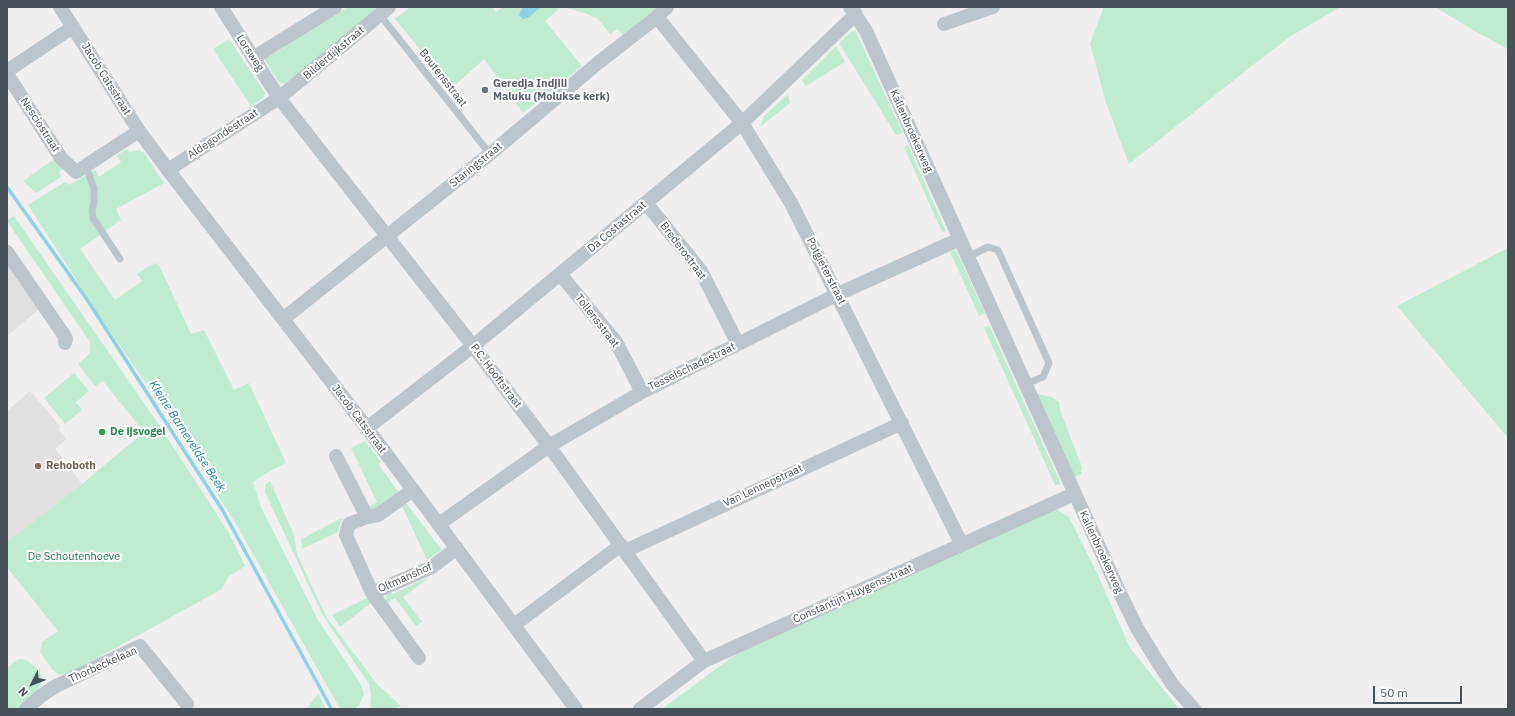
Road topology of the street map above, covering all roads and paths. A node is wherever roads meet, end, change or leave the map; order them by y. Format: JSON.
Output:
{"nodes":[{"id":1,"x":60,"y":7,"type":"edge"},
{"id":2,"x":221,"y":7,"type":"edge"},
{"id":3,"x":335,"y":7,"type":"edge"},
{"id":4,"x":667,"y":7,"type":"edge"},
{"id":5,"x":993,"y":7,"type":"edge"},
{"id":6,"x":853,"y":10,"type":"edge"},
{"id":7,"x":384,"y":11,"type":"edge"},
{"id":8,"x":657,"y":17,"type":"junction"},
{"id":9,"x":944,"y":24,"type":"dead end"},
{"id":10,"x":73,"y":27,"type":"junction"},
{"id":11,"x":253,"y":58,"type":"junction"},
{"id":12,"x":7,"y":71,"type":"edge"},
{"id":13,"x":7,"y":74,"type":"edge"},
{"id":14,"x":279,"y":98,"type":"junction"},
{"id":15,"x":742,"y":123,"type":"junction"},
{"id":16,"x":139,"y":131,"type":"junction"},
{"id":17,"x":490,"y":154,"type":"junction"},
{"id":18,"x":81,"y":169,"type":"junction"},
{"id":19,"x":168,"y":170,"type":"junction"},
{"id":20,"x":646,"y":203,"type":"junction"},
{"id":21,"x":388,"y":236,"type":"junction"},
{"id":22,"x":960,"y":239,"type":"junction"},
{"id":23,"x":7,"y":252,"type":"edge"},
{"id":24,"x":968,"y":257,"type":"junction"},
{"id":25,"x":120,"y":259,"type":"dead end"},
{"id":26,"x":560,"y":274,"type":"junction"},
{"id":27,"x":838,"y":294,"type":"junction"},
{"id":28,"x":283,"y":320,"type":"junction"},
{"id":29,"x":65,"y":343,"type":"dead end"},
{"id":30,"x":738,"y":344,"type":"junction"},
{"id":31,"x":473,"y":346,"type":"junction"},
{"id":32,"x":1026,"y":384,"type":"junction"},
{"id":33,"x":642,"y":392,"type":"junction"},
{"id":34,"x":902,"y":423,"type":"junction"},
{"id":35,"x":367,"y":428,"type":"junction"},
{"id":36,"x":549,"y":446,"type":"junction"},
{"id":37,"x":336,"y":456,"type":"dead end"},
{"id":38,"x":413,"y":490,"type":"junction"},
{"id":39,"x":1074,"y":494,"type":"junction"},
{"id":40,"x":367,"y":517,"type":"junction"},
{"id":41,"x":439,"y":524,"type":"junction"},
{"id":42,"x":962,"y":545,"type":"junction"},
{"id":43,"x":457,"y":548,"type":"junction"},
{"id":44,"x":623,"y":548,"type":"junction"},
{"id":45,"x":372,"y":593,"type":"junction"},
{"id":46,"x":514,"y":625,"type":"junction"},
{"id":47,"x":419,"y":658,"type":"dead end"},
{"id":48,"x":704,"y":661,"type":"junction"},
{"id":49,"x":187,"y":704,"type":"dead end"},
{"id":50,"x":26,"y":709,"type":"edge"},
{"id":51,"x":576,"y":709,"type":"edge"},
{"id":52,"x":640,"y":709,"type":"edge"},
{"id":53,"x":1194,"y":709,"type":"edge"}],
"edges":[{"from":1,"to":10,"type":"street","name":"Jacob Catsstraat"},
{"from":2,"to":11,"type":"street","name":"Lorsweg"},
{"from":3,"to":11,"type":"street"},
{"from":4,"to":8,"type":"street","name":"Staringstraat"},
{"from":5,"to":9,"type":"street"},
{"from":6,"to":15,"type":"street","name":"Da Costastraat"},
{"from":6,"to":22,"type":"street","name":"Kallenbroekerweg"},
{"from":7,"to":14,"type":"street","name":"Bilderdijkstraat"},
{"from":7,"to":17,"type":"lane","name":"Boutensstraat"},
{"from":8,"to":15,"type":"street","name":"Potgieterstraat"},
{"from":8,"to":17,"type":"street","name":"Staringstraat"},
{"from":10,"to":12,"type":"street"},
{"from":10,"to":16,"type":"street","name":"Jacob Catsstraat"},
{"from":11,"to":14,"type":"street","name":"Lorsweg"},
{"from":13,"to":18,"type":"street","name":"Nesciostraat"},
{"from":14,"to":19,"type":"street","name":"Aldegondestraat"},
{"from":14,"to":21,"type":"street","name":"P.C. Hooftstraat"},
{"from":15,"to":20,"type":"street","name":"Da Costastraat"},
{"from":15,"to":27,"type":"street","name":"Potgieterstraat"},
{"from":16,"to":18,"type":"street"},
{"from":16,"to":19,"type":"street","name":"Jacob Catsstraat"},
{"from":17,"to":21,"type":"street","name":"Staringstraat"},
{"from":18,"to":25,"type":"lane"},
{"from":19,"to":28,"type":"street","name":"Jacob Catsstraat"},
{"from":20,"to":26,"type":"street","name":"Da Costastraat"},
{"from":20,"to":30,"type":"street","name":"Brederostraat"},
{"from":21,"to":28,"type":"street","name":"Staringstraat"},
{"from":21,"to":31,"type":"street","name":"P.C. Hooftstraat"},
{"from":22,"to":24,"type":"street","name":"Kallenbroekerweg"},
{"from":22,"to":27,"type":"street","name":"Tesselschadestraat"},
{"from":23,"to":29,"type":"street"},
{"from":24,"to":32,"type":"street","name":"Kallenbroekerweg"},
{"from":24,"to":32,"type":"lane"},
{"from":26,"to":31,"type":"street","name":"Da Costastraat"},
{"from":26,"to":33,"type":"street","name":"Tollensstraat"},
{"from":27,"to":30,"type":"street","name":"Tesselschadestraat"},
{"from":27,"to":34,"type":"street","name":"Potgieterstraat"},
{"from":28,"to":35,"type":"street","name":"Jacob Catsstraat"},
{"from":30,"to":33,"type":"street","name":"Tesselschadestraat"},
{"from":31,"to":35,"type":"street","name":"Da Costastraat"},
{"from":31,"to":36,"type":"street","name":"P.C. Hooftstraat"},
{"from":32,"to":39,"type":"street","name":"Kallenbroekerweg"},
{"from":33,"to":36,"type":"street","name":"Tesselschadestraat"},
{"from":34,"to":42,"type":"street","name":"Potgieterstraat"},
{"from":34,"to":44,"type":"street","name":"Van Lennepstraat"},
{"from":35,"to":38,"type":"street","name":"Jacob Catsstraat"},
{"from":36,"to":41,"type":"street","name":"Tesselschadestraat"},
{"from":36,"to":44,"type":"street","name":"P.C. Hooftstraat"},
{"from":37,"to":40,"type":"street"},
{"from":38,"to":40,"type":"street","name":"Oltmanshof"},
{"from":38,"to":41,"type":"street","name":"Jacob Catsstraat"},
{"from":39,"to":42,"type":"street","name":"Constantijn Huygensstraat"},
{"from":39,"to":53,"type":"street","name":"Kallenbroekerweg"},
{"from":40,"to":45,"type":"street","name":"Oltmanshof"},
{"from":41,"to":43,"type":"street","name":"Jacob Catsstraat"},
{"from":42,"to":48,"type":"street","name":"Constantijn Huygensstraat"},
{"from":43,"to":45,"type":"street","name":"Oltmanshof"},
{"from":43,"to":46,"type":"street","name":"Jacob Catsstraat"},
{"from":44,"to":46,"type":"street","name":"Van Lennepstraat"},
{"from":44,"to":48,"type":"street","name":"P.C. Hooftstraat"},
{"from":45,"to":47,"type":"street","name":"Oltmanshof"},
{"from":46,"to":51,"type":"street","name":"Jacob Catsstraat"},
{"from":48,"to":52,"type":"street","name":"Constantijn Huygensstraat"},
{"from":49,"to":50,"type":"street","name":"Thorbeckelaan"}]}
